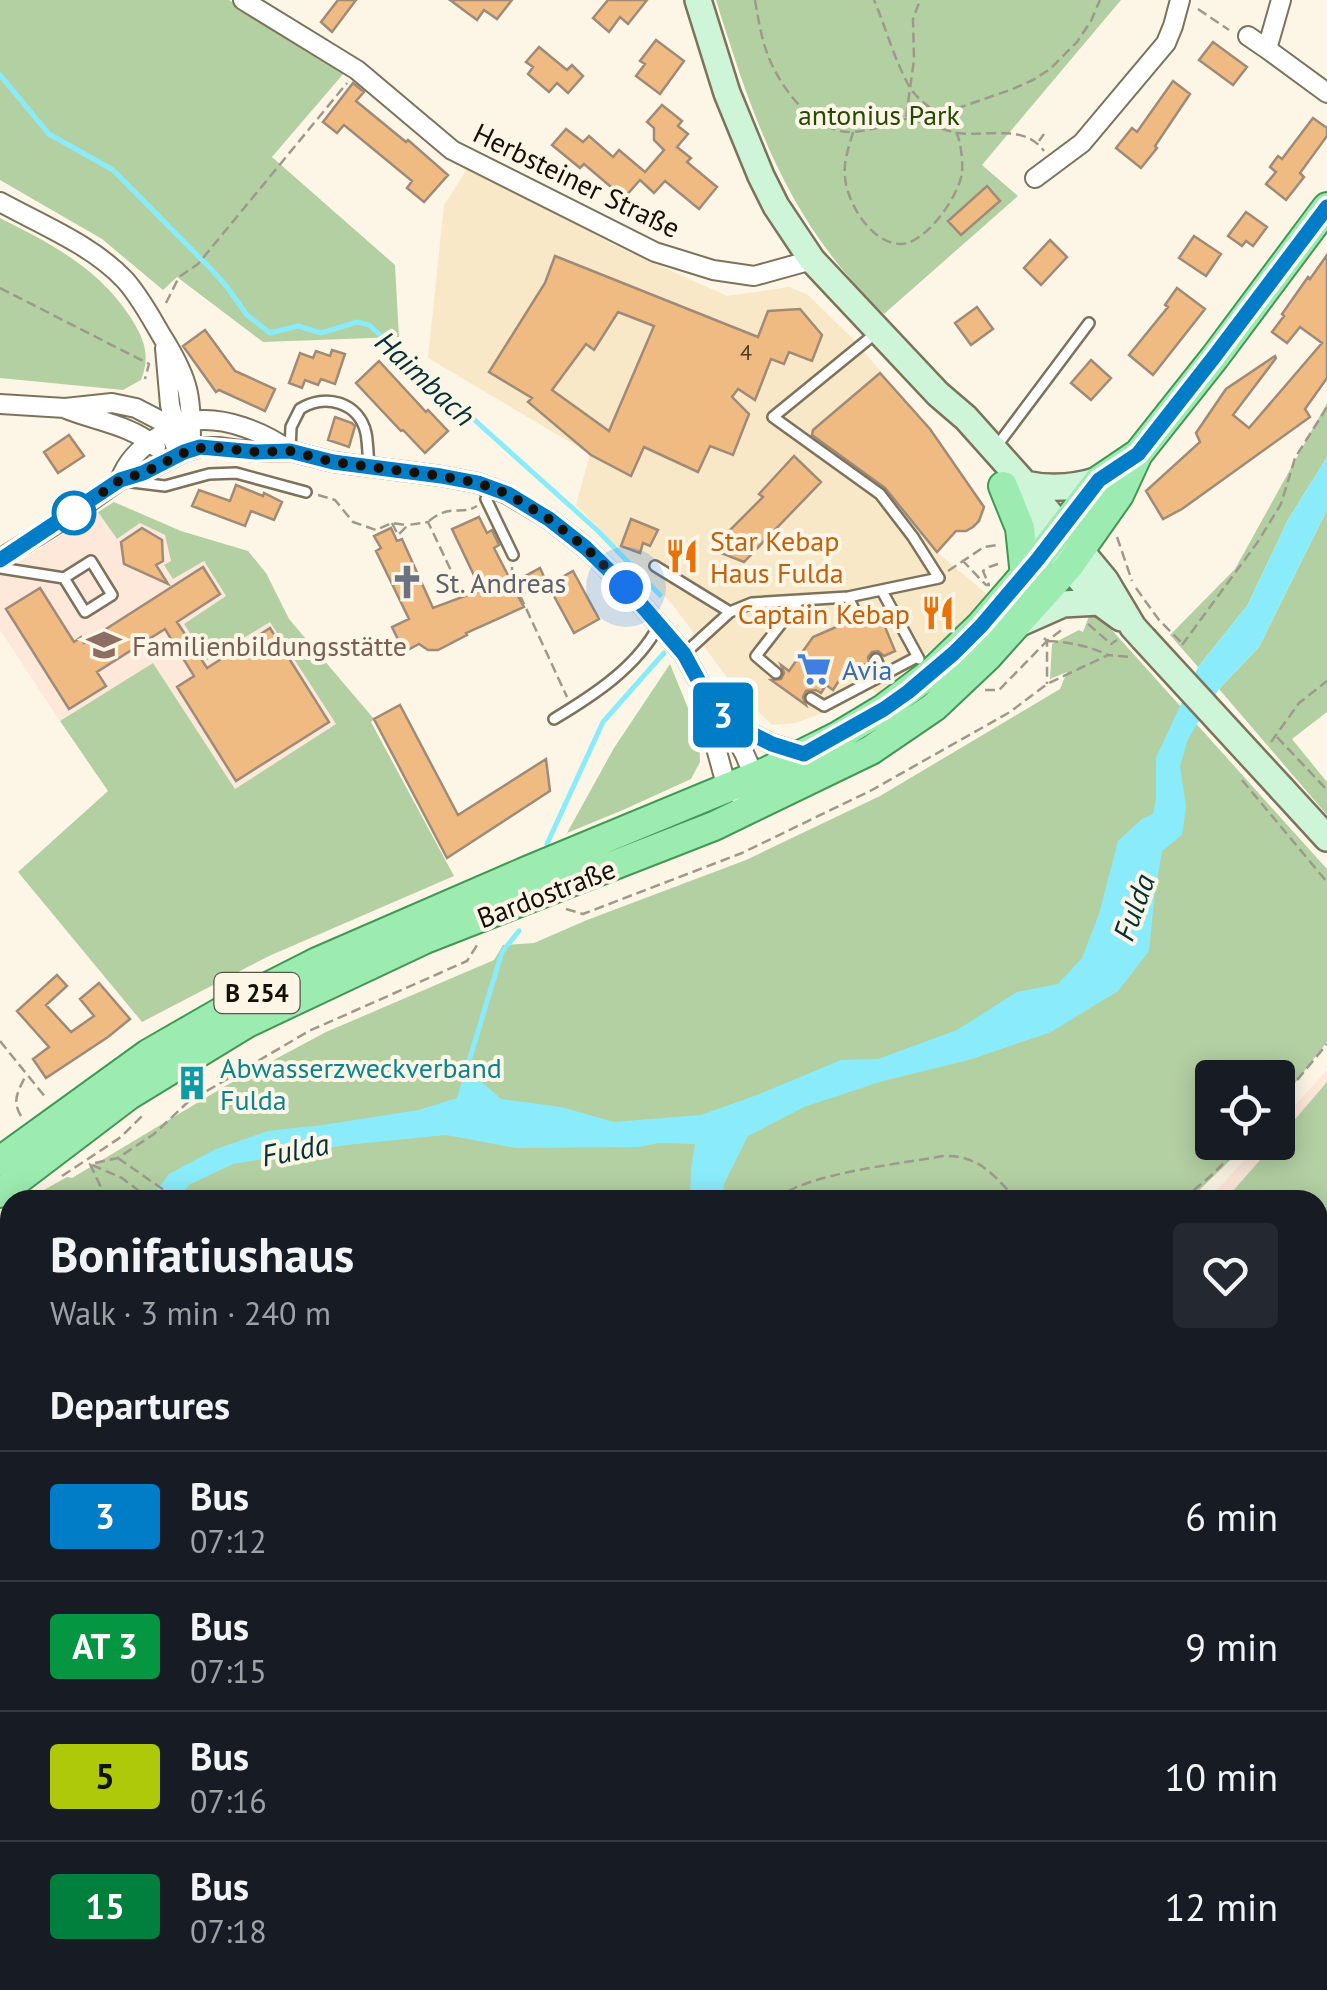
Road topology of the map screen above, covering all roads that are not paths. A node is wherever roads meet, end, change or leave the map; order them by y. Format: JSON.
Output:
{"nodes":[{"id":1,"x":243,"y":0,"type":"edge"},
{"id":2,"x":698,"y":0,"type":"edge"},
{"id":3,"x":1180,"y":0,"type":"edge"},
{"id":4,"x":1281,"y":0,"type":"edge"},
{"id":5,"x":1248,"y":36,"type":"dead end"},
{"id":6,"x":1267,"y":49,"type":"junction"},
{"id":7,"x":1327,"y":93,"type":"edge"},
{"id":8,"x":1034,"y":178,"type":"dead end"},
{"id":9,"x":0,"y":202,"type":"edge"},
{"id":10,"x":1327,"y":207,"type":"edge"},
{"id":11,"x":812,"y":260,"type":"junction"},
{"id":12,"x":1089,"y":323,"type":"dead end"},
{"id":13,"x":878,"y":332,"type":"junction"},
{"id":14,"x":938,"y":394,"type":"junction"},
{"id":15,"x":0,"y":404,"type":"edge"},
{"id":16,"x":65,"y":408,"type":"junction"},
{"id":17,"x":178,"y":426,"type":"junction"},
{"id":18,"x":150,"y":442,"type":"junction"},
{"id":19,"x":994,"y":449,"type":"junction"},
{"id":20,"x":290,"y":451,"type":"junction"},
{"id":21,"x":181,"y":453,"type":"junction"},
{"id":22,"x":1138,"y":454,"type":"junction"},
{"id":23,"x":368,"y":466,"type":"junction"},
{"id":24,"x":120,"y":480,"type":"junction"},
{"id":25,"x":1099,"y":480,"type":"junction"},
{"id":26,"x":478,"y":483,"type":"junction"},
{"id":27,"x":1014,"y":485,"type":"junction"},
{"id":28,"x":306,"y":492,"type":"dead end"},
{"id":29,"x":1056,"y":536,"type":"junction"},
{"id":30,"x":513,"y":555,"type":"road end"},
{"id":31,"x":1075,"y":559,"type":"junction"},
{"id":32,"x":0,"y":560,"type":"edge"},
{"id":33,"x":655,"y":566,"type":"dead end"},
{"id":34,"x":0,"y":568,"type":"edge"},
{"id":35,"x":1014,"y":568,"type":"junction"},
{"id":36,"x":64,"y":578,"type":"junction"},
{"id":37,"x":882,"y":591,"type":"junction"},
{"id":38,"x":848,"y":598,"type":"junction"},
{"id":39,"x":798,"y":602,"type":"junction"},
{"id":40,"x":730,"y":612,"type":"junction"},
{"id":41,"x":1093,"y":613,"type":"junction"},
{"id":42,"x":858,"y":618,"type":"dead end"},
{"id":43,"x":659,"y":625,"type":"junction"},
{"id":44,"x":1037,"y":634,"type":"junction"},
{"id":45,"x":1132,"y":639,"type":"junction"},
{"id":46,"x":684,"y":654,"type":"junction"},
{"id":47,"x":876,"y":659,"type":"dead end"},
{"id":48,"x":924,"y":665,"type":"junction"},
{"id":49,"x":776,"y":673,"type":"dead end"},
{"id":50,"x":884,"y":675,"type":"junction"},
{"id":51,"x":811,"y":698,"type":"dead end"},
{"id":52,"x":709,"y":700,"type":"junction"},
{"id":53,"x":554,"y":719,"type":"dead end"},
{"id":54,"x":728,"y":722,"type":"junction"},
{"id":55,"x":804,"y":754,"type":"junction"},
{"id":56,"x":754,"y":776,"type":"junction"},
{"id":57,"x":727,"y":788,"type":"junction"},
{"id":58,"x":756,"y":806,"type":"junction"},
{"id":59,"x":1327,"y":838,"type":"edge"},
{"id":60,"x":0,"y":1161,"type":"edge"},
{"id":61,"x":5,"y":1190,"type":"edge"}],
"edges":[{"from":1,"to":11,"type":"street","name":"Herbsteiner Straße"},
{"from":2,"to":11,"type":"main road"},
{"from":3,"to":8,"type":"street"},
{"from":4,"to":6,"type":"street"},
{"from":5,"to":6,"type":"street"},
{"from":6,"to":7,"type":"street"},
{"from":9,"to":17,"type":"street"},
{"from":10,"to":22,"type":"main road","number":"B 254"},
{"from":11,"to":13,"type":"main road"},
{"from":12,"to":19,"type":"lane"},
{"from":13,"to":14,"type":"main road"},
{"from":13,"to":37,"type":"lane"},
{"from":14,"to":19,"type":"main road"},
{"from":14,"to":27,"type":"main road"},
{"from":15,"to":16,"type":"street"},
{"from":16,"to":17,"type":"street"},
{"from":16,"to":18,"type":"street"},
{"from":17,"to":18,"type":"street"},
{"from":17,"to":20,"type":"street"},
{"from":17,"to":21,"type":"street"},
{"from":18,"to":21,"type":"street"},
{"from":18,"to":24,"type":"street"},
{"from":19,"to":27,"type":"main road"},
{"from":20,"to":21,"type":"street"},
{"from":20,"to":23,"type":"street"},
{"from":20,"to":23,"type":"lane"},
{"from":21,"to":24,"type":"street"},
{"from":22,"to":25,"type":"main road","number":"B 254"},
{"from":22,"to":31,"type":"main road","name":"Bardostraße"},
{"from":23,"to":26,"type":"street"},
{"from":24,"to":28,"type":"lane"},
{"from":24,"to":32,"type":"street"},
{"from":25,"to":27,"type":"main road"},
{"from":25,"to":29,"type":"main road","number":"B 254"},
{"from":26,"to":30,"type":"lane"},
{"from":26,"to":43,"type":"street"},
{"from":27,"to":29,"type":"main road"},
{"from":27,"to":35,"type":"main road"},
{"from":29,"to":31,"type":"main road"},
{"from":29,"to":35,"type":"main road","name":"Bardostraße","number":"B 254"},
{"from":31,"to":41,"type":"main road"},
{"from":31,"to":44,"type":"main road","name":"Bardostraße","number":"B 254"},
{"from":31,"to":45,"type":"main road"},
{"from":33,"to":40,"type":"lane"},
{"from":34,"to":36,"type":"lane"},
{"from":35,"to":48,"type":"main road","name":"Bardostraße","number":"B 254"},
{"from":36,"to":36,"type":"lane"},
{"from":37,"to":38,"type":"lane"},
{"from":37,"to":48,"type":"lane"},
{"from":38,"to":39,"type":"lane"},
{"from":38,"to":42,"type":"lane"},
{"from":39,"to":40,"type":"lane"},
{"from":39,"to":49,"type":"lane"},
{"from":40,"to":46,"type":"lane"},
{"from":41,"to":44,"type":"main road"},
{"from":41,"to":45,"type":"main road"},
{"from":43,"to":46,"type":"street"},
{"from":43,"to":53,"type":"lane"},
{"from":44,"to":58,"type":"main road","name":"Bardostraße","number":"B 254"},
{"from":45,"to":59,"type":"main road","bridge":true},
{"from":46,"to":52,"type":"street"},
{"from":47,"to":50,"type":"lane"},
{"from":48,"to":50,"type":"lane"},
{"from":48,"to":55,"type":"main road","name":"Bardostraße","number":"B 254"},
{"from":50,"to":51,"type":"lane"},
{"from":52,"to":54,"type":"street"},
{"from":52,"to":57,"type":"street"},
{"from":54,"to":55,"type":"street"},
{"from":54,"to":56,"type":"street"},
{"from":55,"to":56,"type":"main road","name":"Bardostraße","number":"B 254"},
{"from":56,"to":57,"type":"main road","name":"Bardostraße","number":"B 254"},
{"from":56,"to":58,"type":"street"},
{"from":57,"to":58,"type":"street"},
{"from":57,"to":60,"type":"main road","name":"Bardostraße","number":"B 254"},
{"from":58,"to":61,"type":"main road","name":"Bardostraße","number":"B 254"}]}
